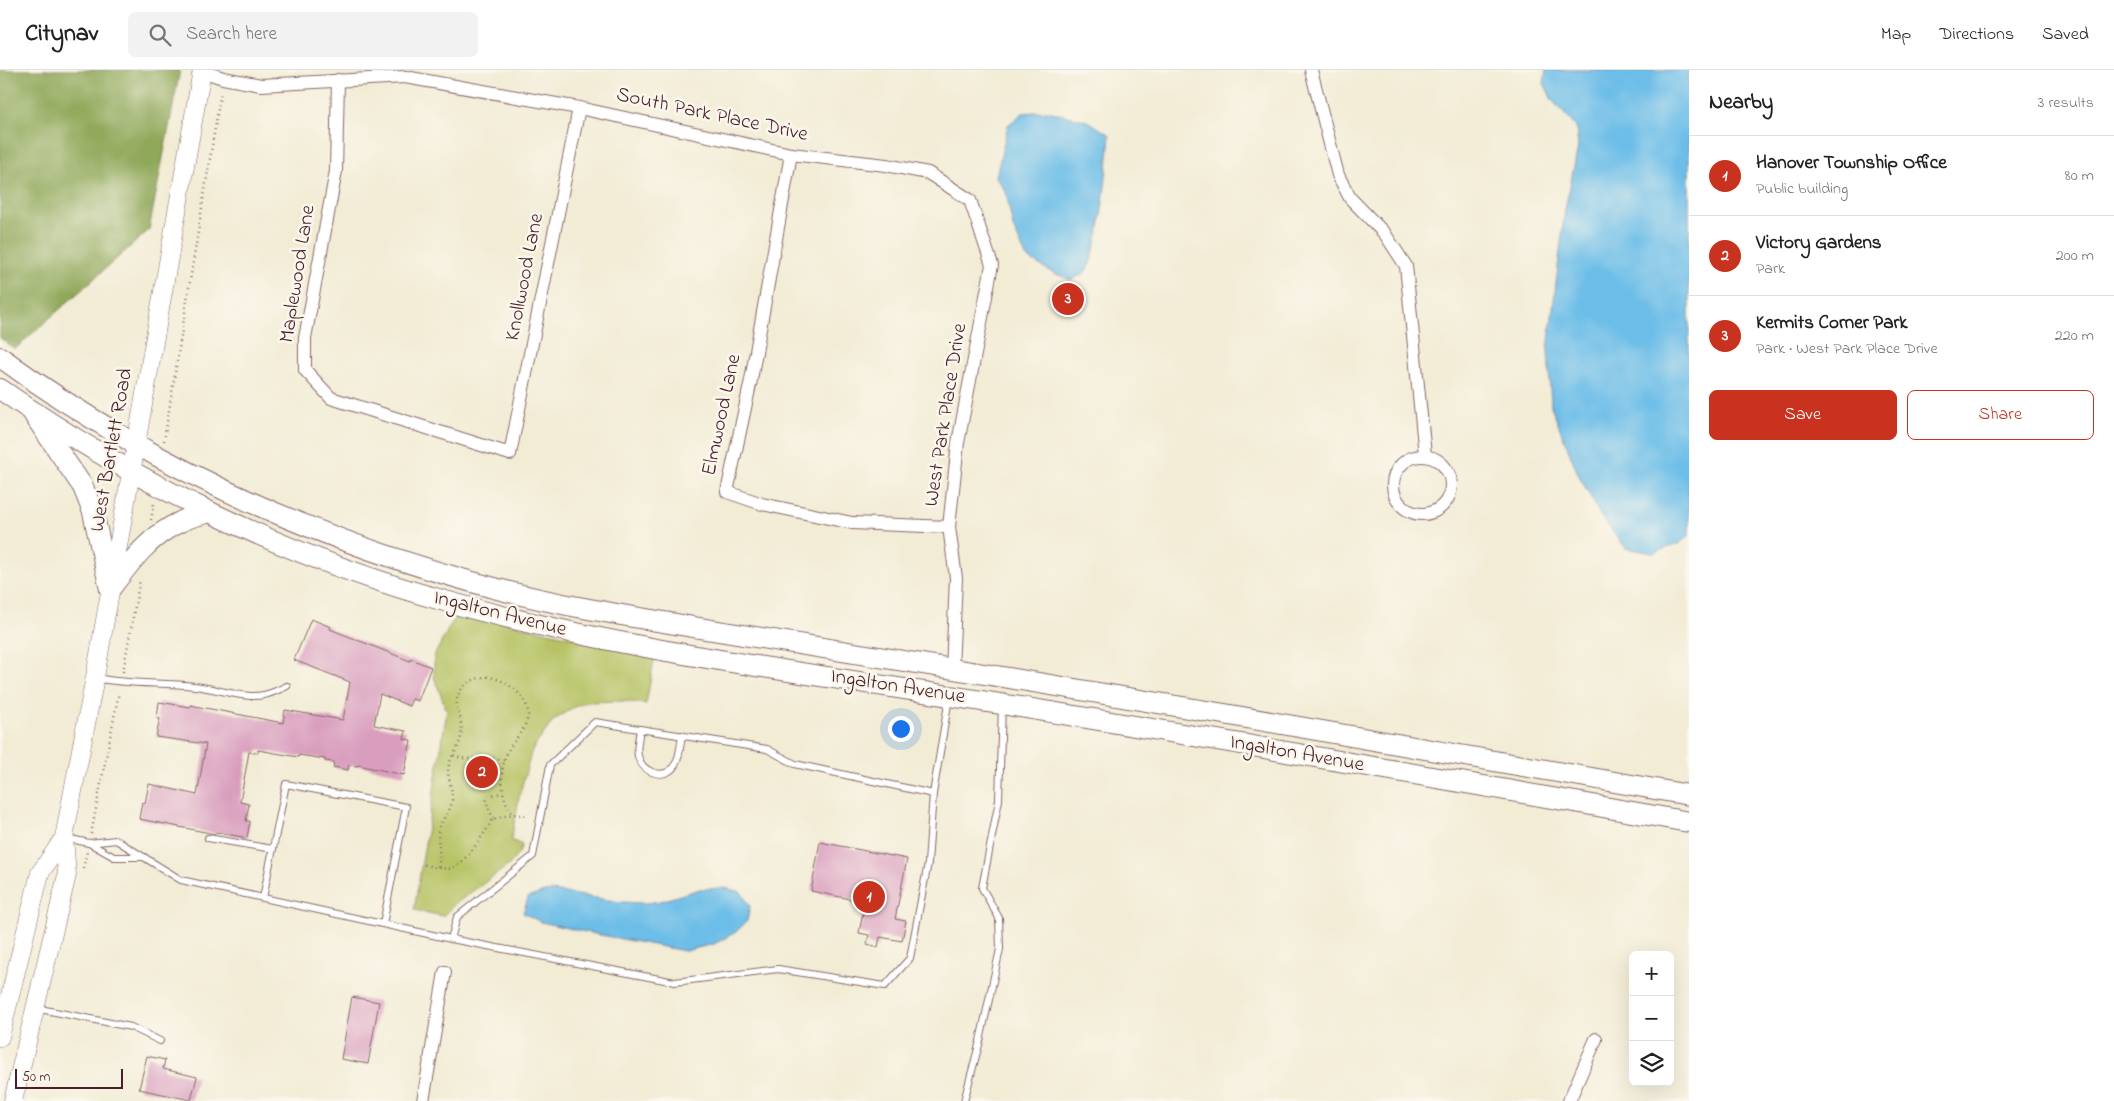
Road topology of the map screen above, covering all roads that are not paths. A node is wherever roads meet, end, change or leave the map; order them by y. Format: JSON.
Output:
{"nodes":[{"id":1,"x":202,"y":70,"type":"edge"},
{"id":2,"x":1311,"y":70,"type":"edge"},
{"id":3,"x":338,"y":80,"type":"junction"},
{"id":4,"x":579,"y":108,"type":"junction"},
{"id":5,"x":791,"y":154,"type":"junction"},
{"id":6,"x":970,"y":200,"type":"joint"},
{"id":7,"x":0,"y":357,"type":"edge"},
{"id":8,"x":0,"y":389,"type":"edge"},
{"id":9,"x":29,"y":408,"type":"junction"},
{"id":10,"x":135,"y":443,"type":"junction"},
{"id":11,"x":510,"y":454,"type":"joint"},
{"id":12,"x":1425,"y":455,"type":"junction"},
{"id":13,"x":130,"y":471,"type":"junction"},
{"id":14,"x":210,"y":512,"type":"junction"},
{"id":15,"x":949,"y":526,"type":"junction"},
{"id":16,"x":110,"y":589,"type":"junction"},
{"id":17,"x":952,"y":670,"type":"junction"},
{"id":18,"x":95,"y":677,"type":"junction"},
{"id":19,"x":288,"y":686,"type":"dead end"},
{"id":20,"x":949,"y":696,"type":"junction"},
{"id":21,"x":1002,"y":704,"type":"junction"},
{"id":22,"x":640,"y":729,"type":"junction"},
{"id":23,"x":682,"y":735,"type":"junction"},
{"id":24,"x":933,"y":794,"type":"junction"},
{"id":25,"x":1689,"y":795,"type":"edge"},
{"id":26,"x":1689,"y":822,"type":"edge"},
{"id":27,"x":64,"y":838,"type":"junction"},
{"id":28,"x":208,"y":838,"type":"dead end"},
{"id":29,"x":89,"y":843,"type":"junction"},
{"id":30,"x":273,"y":850,"type":"junction"},
{"id":31,"x":146,"y":857,"type":"junction"},
{"id":32,"x":263,"y":898,"type":"junction"},
{"id":33,"x":383,"y":924,"type":"junction"},
{"id":34,"x":451,"y":939,"type":"junction"},
{"id":35,"x":445,"y":972,"type":"dead end"},
{"id":36,"x":34,"y":1008,"type":"junction"},
{"id":37,"x":0,"y":1037,"type":"edge"},
{"id":38,"x":1596,"y":1039,"type":"dead end"},
{"id":39,"x":160,"y":1041,"type":"dead end"},
{"id":40,"x":13,"y":1101,"type":"edge"},
{"id":41,"x":423,"y":1101,"type":"edge"},
{"id":42,"x":964,"y":1101,"type":"edge"},
{"id":43,"x":1568,"y":1101,"type":"edge"}],
"edges":[{"from":1,"to":3,"type":"street","name":"South Park Place Drive"},
{"from":1,"to":10,"type":"street","name":"West Bartlett Road"},
{"from":2,"to":12,"type":"street"},
{"from":3,"to":4,"type":"street","name":"South Park Place Drive"},
{"from":3,"to":11,"type":"street","name":"Maplewood Lane"},
{"from":4,"to":5,"type":"street","name":"South Park Place Drive"},
{"from":4,"to":11,"type":"street","name":"Knollwood Lane"},
{"from":5,"to":6,"type":"street","name":"South Park Place Drive"},
{"from":5,"to":15,"type":"street","name":"Elmwood Lane"},
{"from":6,"to":15,"type":"street","name":"West Park Place Drive"},
{"from":7,"to":10,"type":"main road","name":"Ingalton Avenue"},
{"from":8,"to":9,"type":"main road","name":"Ingalton Avenue"},
{"from":9,"to":13,"type":"main road","name":"Ingalton Avenue"},
{"from":9,"to":16,"type":"main road"},
{"from":10,"to":13,"type":"street","name":"West Bartlett Road"},
{"from":10,"to":17,"type":"main road","name":"Ingalton Avenue"},
{"from":12,"to":12,"type":"street"},
{"from":13,"to":14,"type":"main road","name":"Ingalton Avenue"},
{"from":13,"to":16,"type":"street","name":"West Bartlett Road"},
{"from":14,"to":16,"type":"main road"},
{"from":14,"to":20,"type":"main road","name":"Ingalton Avenue"},
{"from":15,"to":17,"type":"street","name":"West Park Place Drive"},
{"from":16,"to":18,"type":"street","name":"West Bartlett Road"},
{"from":17,"to":20,"type":"main road"},
{"from":17,"to":25,"type":"main road","name":"Ingalton Avenue"},
{"from":18,"to":19,"type":"lane"},
{"from":18,"to":27,"type":"street","name":"West Bartlett Road"},
{"from":20,"to":21,"type":"main road","name":"Ingalton Avenue"},
{"from":20,"to":24,"type":"lane"},
{"from":21,"to":26,"type":"main road","name":"Ingalton Avenue"},
{"from":21,"to":42,"type":"lane"},
{"from":22,"to":23,"type":"lane"},
{"from":22,"to":23,"type":"lane"},
{"from":22,"to":34,"type":"lane"},
{"from":23,"to":24,"type":"lane"},
{"from":24,"to":34,"type":"lane"},
{"from":27,"to":29,"type":"lane"},
{"from":27,"to":36,"type":"street","name":"West Bartlett Road"},
{"from":27,"to":37,"type":"street","name":"West Bartlett Road"},
{"from":28,"to":30,"type":"lane"},
{"from":29,"to":31,"type":"lane"},
{"from":29,"to":31,"type":"lane"},
{"from":30,"to":32,"type":"lane"},
{"from":30,"to":33,"type":"lane"},
{"from":31,"to":32,"type":"lane"},
{"from":32,"to":33,"type":"lane"},
{"from":33,"to":34,"type":"lane"},
{"from":35,"to":41,"type":"street"},
{"from":36,"to":39,"type":"lane"},
{"from":36,"to":40,"type":"street","name":"West Bartlett Road"},
{"from":38,"to":43,"type":"street"}]}
